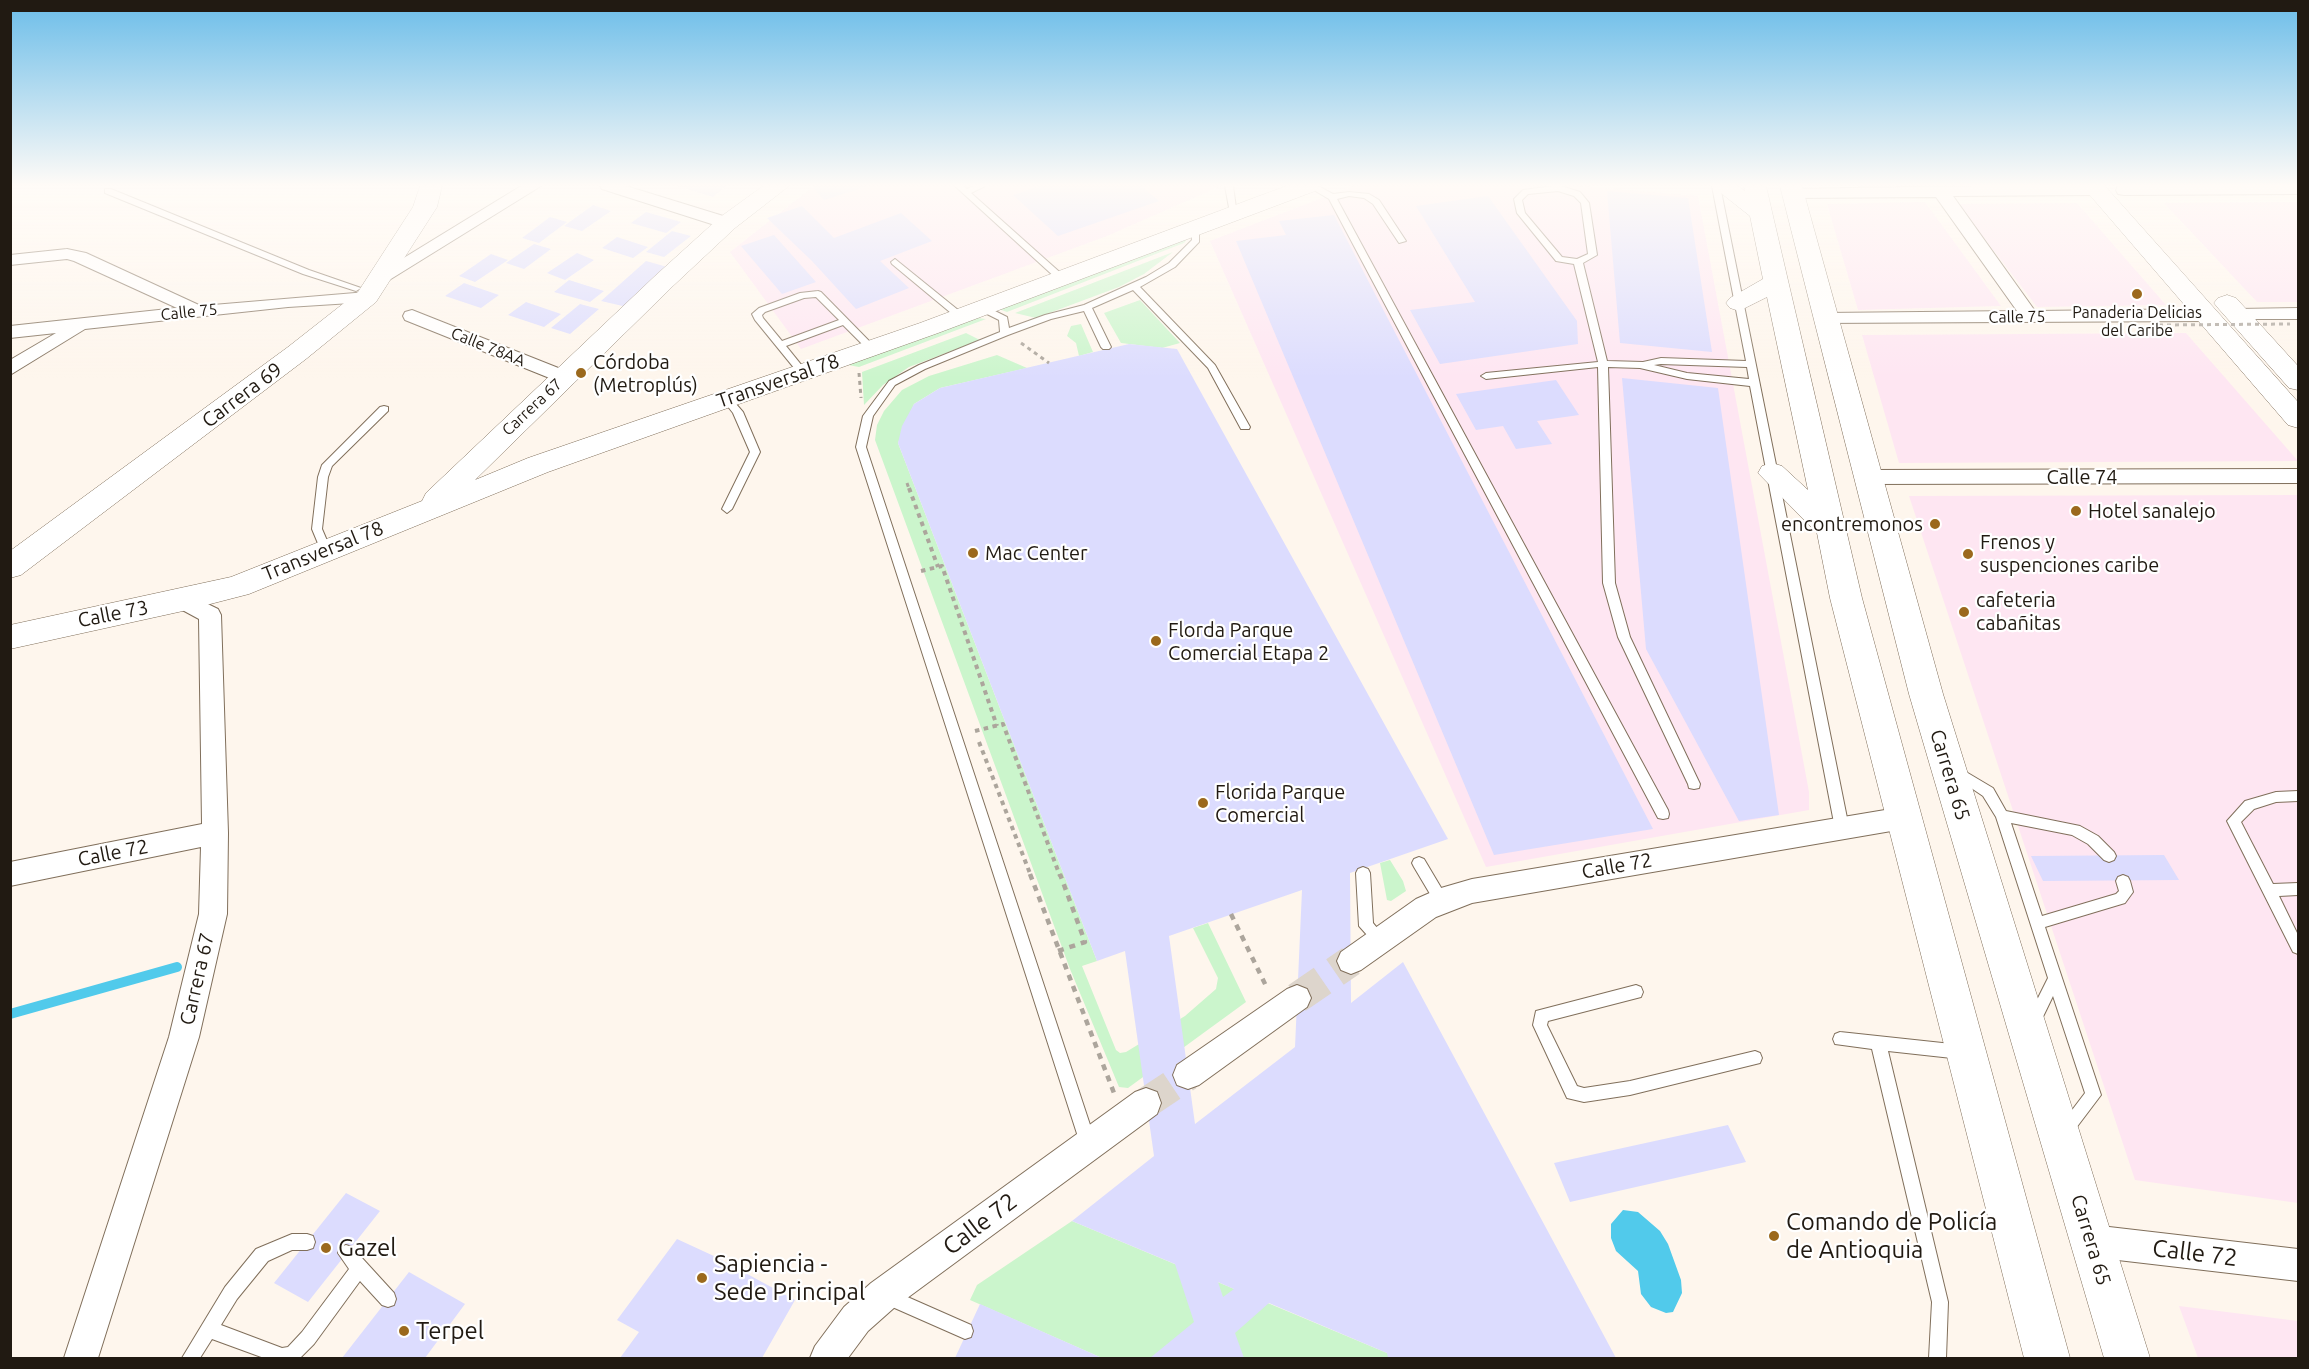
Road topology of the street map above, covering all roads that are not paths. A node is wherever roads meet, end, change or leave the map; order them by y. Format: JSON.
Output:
{"nodes":[{"id":1,"x":252,"y":250,"type":"edge"},
{"id":2,"x":383,"y":250,"type":"edge"},
{"id":3,"x":393,"y":250,"type":"edge"},
{"id":4,"x":429,"y":250,"type":"edge"},
{"id":5,"x":699,"y":250,"type":"edge"},
{"id":6,"x":1030,"y":250,"type":"edge"},
{"id":7,"x":1137,"y":250,"type":"edge"},
{"id":8,"x":1187,"y":250,"type":"edge"},
{"id":9,"x":1360,"y":250,"type":"edge"},
{"id":10,"x":1551,"y":250,"type":"edge"},
{"id":11,"x":1592,"y":250,"type":"edge"},
{"id":12,"x":1729,"y":250,"type":"edge"},
{"id":13,"x":1769,"y":250,"type":"edge"},
{"id":14,"x":1807,"y":250,"type":"edge"},
{"id":15,"x":1982,"y":250,"type":"edge"},
{"id":16,"x":2157,"y":250,"type":"edge"},
{"id":17,"x":2171,"y":250,"type":"edge"},
{"id":18,"x":10,"y":260,"type":"edge"},
{"id":19,"x":895,"y":262,"type":"dead end"},
{"id":20,"x":1578,"y":262,"type":"junction"},
{"id":21,"x":1061,"y":278,"type":"junction"},
{"id":22,"x":1776,"y":282,"type":"junction"},
{"id":23,"x":1135,"y":287,"type":"junction"},
{"id":24,"x":363,"y":290,"type":"junction"},
{"id":25,"x":1739,"y":303,"type":"junction"},
{"id":26,"x":1087,"y":307,"type":"junction"},
{"id":27,"x":196,"y":311,"type":"junction"},
{"id":28,"x":982,"y":314,"type":"junction"},
{"id":29,"x":2208,"y":315,"type":"junction"},
{"id":30,"x":2238,"y":315,"type":"junction"},
{"id":31,"x":412,"y":316,"type":"dead end"},
{"id":32,"x":2030,"y":317,"type":"junction"},
{"id":33,"x":1825,"y":319,"type":"junction"},
{"id":34,"x":2294,"y":319,"type":"edge"},
{"id":35,"x":845,"y":321,"type":"junction"},
{"id":36,"x":84,"y":324,"type":"junction"},
{"id":37,"x":1030,"y":324,"type":"junction"},
{"id":38,"x":10,"y":332,"type":"edge"},
{"id":39,"x":1005,"y":333,"type":"junction"},
{"id":40,"x":780,"y":345,"type":"junction"},
{"id":41,"x":1106,"y":347,"type":"dead end"},
{"id":42,"x":871,"y":348,"type":"junction"},
{"id":43,"x":1602,"y":364,"type":"junction"},
{"id":44,"x":1751,"y":364,"type":"junction"},
{"id":45,"x":1642,"y":365,"type":"junction"},
{"id":46,"x":10,"y":369,"type":"edge"},
{"id":47,"x":802,"y":372,"type":"junction"},
{"id":48,"x":1486,"y":376,"type":"dead end"},
{"id":49,"x":564,"y":377,"type":"junction"},
{"id":50,"x":2298,"y":382,"type":"edge"},
{"id":51,"x":1755,"y":383,"type":"junction"},
{"id":52,"x":727,"y":399,"type":"junction"},
{"id":53,"x":384,"y":409,"type":"dead end"},
{"id":54,"x":2298,"y":419,"type":"edge"},
{"id":55,"x":1245,"y":427,"type":"dead end"},
{"id":56,"x":509,"y":429,"type":"junction"},
{"id":57,"x":538,"y":465,"type":"junction"},
{"id":58,"x":1772,"y":473,"type":"junction"},
{"id":59,"x":2298,"y":476,"type":"edge"},
{"id":60,"x":1866,"y":477,"type":"junction"},
{"id":61,"x":728,"y":508,"type":"dead end"},
{"id":62,"x":423,"y":511,"type":"junction"},
{"id":63,"x":1830,"y":528,"type":"junction"},
{"id":64,"x":10,"y":547,"type":"edge"},
{"id":65,"x":326,"y":550,"type":"junction"},
{"id":66,"x":10,"y":567,"type":"edge"},
{"id":67,"x":238,"y":586,"type":"junction"},
{"id":68,"x":183,"y":600,"type":"junction"},
{"id":69,"x":210,"y":615,"type":"junction"},
{"id":70,"x":43,"y":628,"type":"junction"},
{"id":71,"x":10,"y":629,"type":"edge"},
{"id":72,"x":10,"y":637,"type":"edge"},
{"id":73,"x":1948,"y":767,"type":"junction"},
{"id":74,"x":1694,"y":784,"type":"dead end"},
{"id":75,"x":2298,"y":796,"type":"edge"},
{"id":76,"x":1663,"y":814,"type":"dead end"},
{"id":77,"x":2002,"y":816,"type":"junction"},
{"id":78,"x":1902,"y":818,"type":"junction"},
{"id":79,"x":1842,"y":828,"type":"junction"},
{"id":80,"x":215,"y":832,"type":"junction"},
{"id":81,"x":2109,"y":856,"type":"dead end"},
{"id":82,"x":1419,"y":863,"type":"dead end"},
{"id":83,"x":1363,"y":873,"type":"dead end"},
{"id":84,"x":10,"y":874,"type":"edge"},
{"id":85,"x":2122,"y":881,"type":"dead end"},
{"id":86,"x":2298,"y":889,"type":"edge"},
{"id":87,"x":2268,"y":890,"type":"junction"},
{"id":88,"x":1441,"y":900,"type":"junction"},
{"id":89,"x":2036,"y":924,"type":"junction"},
{"id":90,"x":1380,"y":940,"type":"junction"},
{"id":91,"x":2298,"y":944,"type":"edge"},
{"id":92,"x":1351,"y":961,"type":"tunnel mouth"},
{"id":93,"x":2055,"y":978,"type":"junction"},
{"id":94,"x":1636,"y":992,"type":"dead end"},
{"id":95,"x":1284,"y":997,"type":"tunnel mouth"},
{"id":96,"x":2028,"y":1032,"type":"junction"},
{"id":97,"x":1840,"y":1039,"type":"dead end"},
{"id":98,"x":1878,"y":1042,"type":"junction"},
{"id":99,"x":1965,"y":1053,"type":"junction"},
{"id":100,"x":1755,"y":1058,"type":"dead end"},
{"id":101,"x":1188,"y":1075,"type":"tunnel mouth"},
{"id":102,"x":1132,"y":1103,"type":"tunnel mouth"},
{"id":103,"x":2060,"y":1136,"type":"junction"},
{"id":104,"x":1088,"y":1143,"type":"junction"},
{"id":105,"x":2092,"y":1241,"type":"junction"},
{"id":106,"x":307,"y":1242,"type":"dead end"},
{"id":107,"x":346,"y":1253,"type":"dead end"},
{"id":108,"x":2298,"y":1265,"type":"edge"},
{"id":109,"x":360,"y":1268,"type":"junction"},
{"id":110,"x":884,"y":1294,"type":"junction"},
{"id":111,"x":388,"y":1299,"type":"dead end"},
{"id":112,"x":965,"y":1331,"type":"dead end"},
{"id":113,"x":208,"y":1333,"type":"junction"},
{"id":114,"x":81,"y":1359,"type":"edge"},
{"id":115,"x":190,"y":1359,"type":"edge"},
{"id":116,"x":827,"y":1359,"type":"edge"},
{"id":117,"x":1938,"y":1359,"type":"edge"},
{"id":118,"x":2047,"y":1359,"type":"edge"},
{"id":119,"x":2127,"y":1359,"type":"edge"}],
"edges":[{"from":1,"to":24,"type":"lane"},
{"from":2,"to":24,"type":"main road","name":"Carrera 69"},
{"from":3,"to":24,"type":"main road","name":"Carrera 69"},
{"from":4,"to":24,"type":"street"},
{"from":5,"to":49,"type":"main road","name":"Carrera 67"},
{"from":6,"to":21,"type":"lane"},
{"from":7,"to":21,"type":"main road","name":"Transversal 78"},
{"from":8,"to":23,"type":"lane"},
{"from":9,"to":76,"type":"lane"},
{"from":10,"to":20,"type":"lane"},
{"from":11,"to":20,"type":"lane"},
{"from":12,"to":25,"type":"lane"},
{"from":13,"to":22,"type":"main road"},
{"from":14,"to":33,"type":"main road","name":"Carrera 65"},
{"from":15,"to":32,"type":"street"},
{"from":16,"to":29,"type":"main road"},
{"from":17,"to":30,"type":"main road"},
{"from":18,"to":27,"type":"street"},
{"from":19,"to":28,"type":"lane"},
{"from":20,"to":43,"type":"lane"},
{"from":21,"to":28,"type":"main road","name":"Transversal 78"},
{"from":22,"to":25,"type":"main road"},
{"from":22,"to":63,"type":"main road"},
{"from":23,"to":26,"type":"lane"},
{"from":23,"to":55,"type":"lane"},
{"from":24,"to":27,"type":"street","name":"Calle 75"},
{"from":24,"to":64,"type":"main road","name":"Carrera 69"},
{"from":24,"to":66,"type":"main road","name":"Carrera 69"},
{"from":25,"to":44,"type":"lane"},
{"from":26,"to":37,"type":"lane"},
{"from":26,"to":41,"type":"lane"},
{"from":27,"to":36,"type":"street","name":"Calle 75"},
{"from":28,"to":37,"type":"lane"},
{"from":28,"to":39,"type":"lane"},
{"from":28,"to":42,"type":"main road","name":"Transversal 78"},
{"from":29,"to":32,"type":"street","name":"Calle 75"},
{"from":29,"to":54,"type":"main road"},
{"from":30,"to":34,"type":"street"},
{"from":30,"to":50,"type":"main road"},
{"from":31,"to":49,"type":"street","name":"Calle 78AA"},
{"from":32,"to":33,"type":"street","name":"Calle 75"},
{"from":33,"to":60,"type":"main road","name":"Carrera 65"},
{"from":35,"to":40,"type":"lane"},
{"from":35,"to":40,"type":"lane"},
{"from":35,"to":42,"type":"lane"},
{"from":36,"to":38,"type":"street","name":"Calle 75"},
{"from":36,"to":46,"type":"street"},
{"from":37,"to":39,"type":"lane"},
{"from":39,"to":104,"type":"lane"},
{"from":40,"to":47,"type":"lane"},
{"from":42,"to":47,"type":"main road","name":"Transversal 78"},
{"from":43,"to":45,"type":"lane"},
{"from":43,"to":48,"type":"lane"},
{"from":43,"to":74,"type":"lane"},
{"from":44,"to":45,"type":"lane"},
{"from":44,"to":51,"type":"lane"},
{"from":45,"to":51,"type":"lane"},
{"from":47,"to":52,"type":"main road","name":"Transversal 78"},
{"from":49,"to":56,"type":"main road","name":"Carrera 67"},
{"from":51,"to":58,"type":"lane"},
{"from":52,"to":57,"type":"main road","name":"Transversal 78"},
{"from":52,"to":61,"type":"lane"},
{"from":53,"to":65,"type":"lane"},
{"from":56,"to":57,"type":"main road"},
{"from":56,"to":62,"type":"main road","name":"Carrera 67"},
{"from":57,"to":62,"type":"main road","name":"Transversal 78"},
{"from":58,"to":63,"type":"main road"},
{"from":58,"to":79,"type":"lane"},
{"from":59,"to":60,"type":"street","name":"Calle 74"},
{"from":60,"to":73,"type":"main road","name":"Carrera 65"},
{"from":62,"to":65,"type":"main road","name":"Transversal 78"},
{"from":63,"to":78,"type":"main road"},
{"from":65,"to":67,"type":"main road","name":"Transversal 78"},
{"from":67,"to":68,"type":"main road","name":"Transversal 78"},
{"from":67,"to":69,"type":"street"},
{"from":68,"to":69,"type":"street"},
{"from":68,"to":70,"type":"main road","name":"Calle 73"},
{"from":69,"to":80,"type":"street","name":"Carrera 67"},
{"from":70,"to":71,"type":"main road","name":"Calle 73"},
{"from":70,"to":72,"type":"main road","name":"Calle 73"},
{"from":73,"to":77,"type":"lane"},
{"from":73,"to":96,"type":"main road","name":"Carrera 65"},
{"from":75,"to":87,"type":"lane"},
{"from":77,"to":81,"type":"lane"},
{"from":77,"to":89,"type":"lane"},
{"from":78,"to":79,"type":"street","name":"Calle 72"},
{"from":78,"to":99,"type":"main road"},
{"from":79,"to":88,"type":"street","name":"Calle 72"},
{"from":80,"to":84,"type":"street","name":"Calle 72"},
{"from":80,"to":114,"type":"street","name":"Carrera 67"},
{"from":82,"to":88,"type":"lane"},
{"from":83,"to":90,"type":"lane"},
{"from":85,"to":89,"type":"lane"},
{"from":86,"to":87,"type":"lane"},
{"from":87,"to":91,"type":"lane"},
{"from":88,"to":90,"type":"street","name":"Calle 72"},
{"from":89,"to":93,"type":"lane"},
{"from":90,"to":92,"type":"street","name":"Calle 72"},
{"from":93,"to":96,"type":"lane"},
{"from":93,"to":103,"type":"lane"},
{"from":94,"to":100,"type":"lane"},
{"from":95,"to":101,"type":"street"},
{"from":96,"to":103,"type":"main road","name":"Carrera 65"},
{"from":97,"to":98,"type":"lane"},
{"from":98,"to":99,"type":"lane"},
{"from":98,"to":117,"type":"lane"},
{"from":99,"to":118,"type":"main road"},
{"from":102,"to":104,"type":"street","name":"Calle 72"},
{"from":103,"to":105,"type":"main road","name":"Carrera 65"},
{"from":104,"to":110,"type":"street","name":"Calle 72"},
{"from":105,"to":108,"type":"street","name":"Calle 72"},
{"from":105,"to":119,"type":"main road","name":"Carrera 65"},
{"from":106,"to":113,"type":"lane"},
{"from":107,"to":109,"type":"lane"},
{"from":109,"to":111,"type":"lane"},
{"from":109,"to":113,"type":"lane"},
{"from":110,"to":112,"type":"lane"},
{"from":110,"to":116,"type":"street","name":"Calle 72"},
{"from":113,"to":115,"type":"lane"}]}
